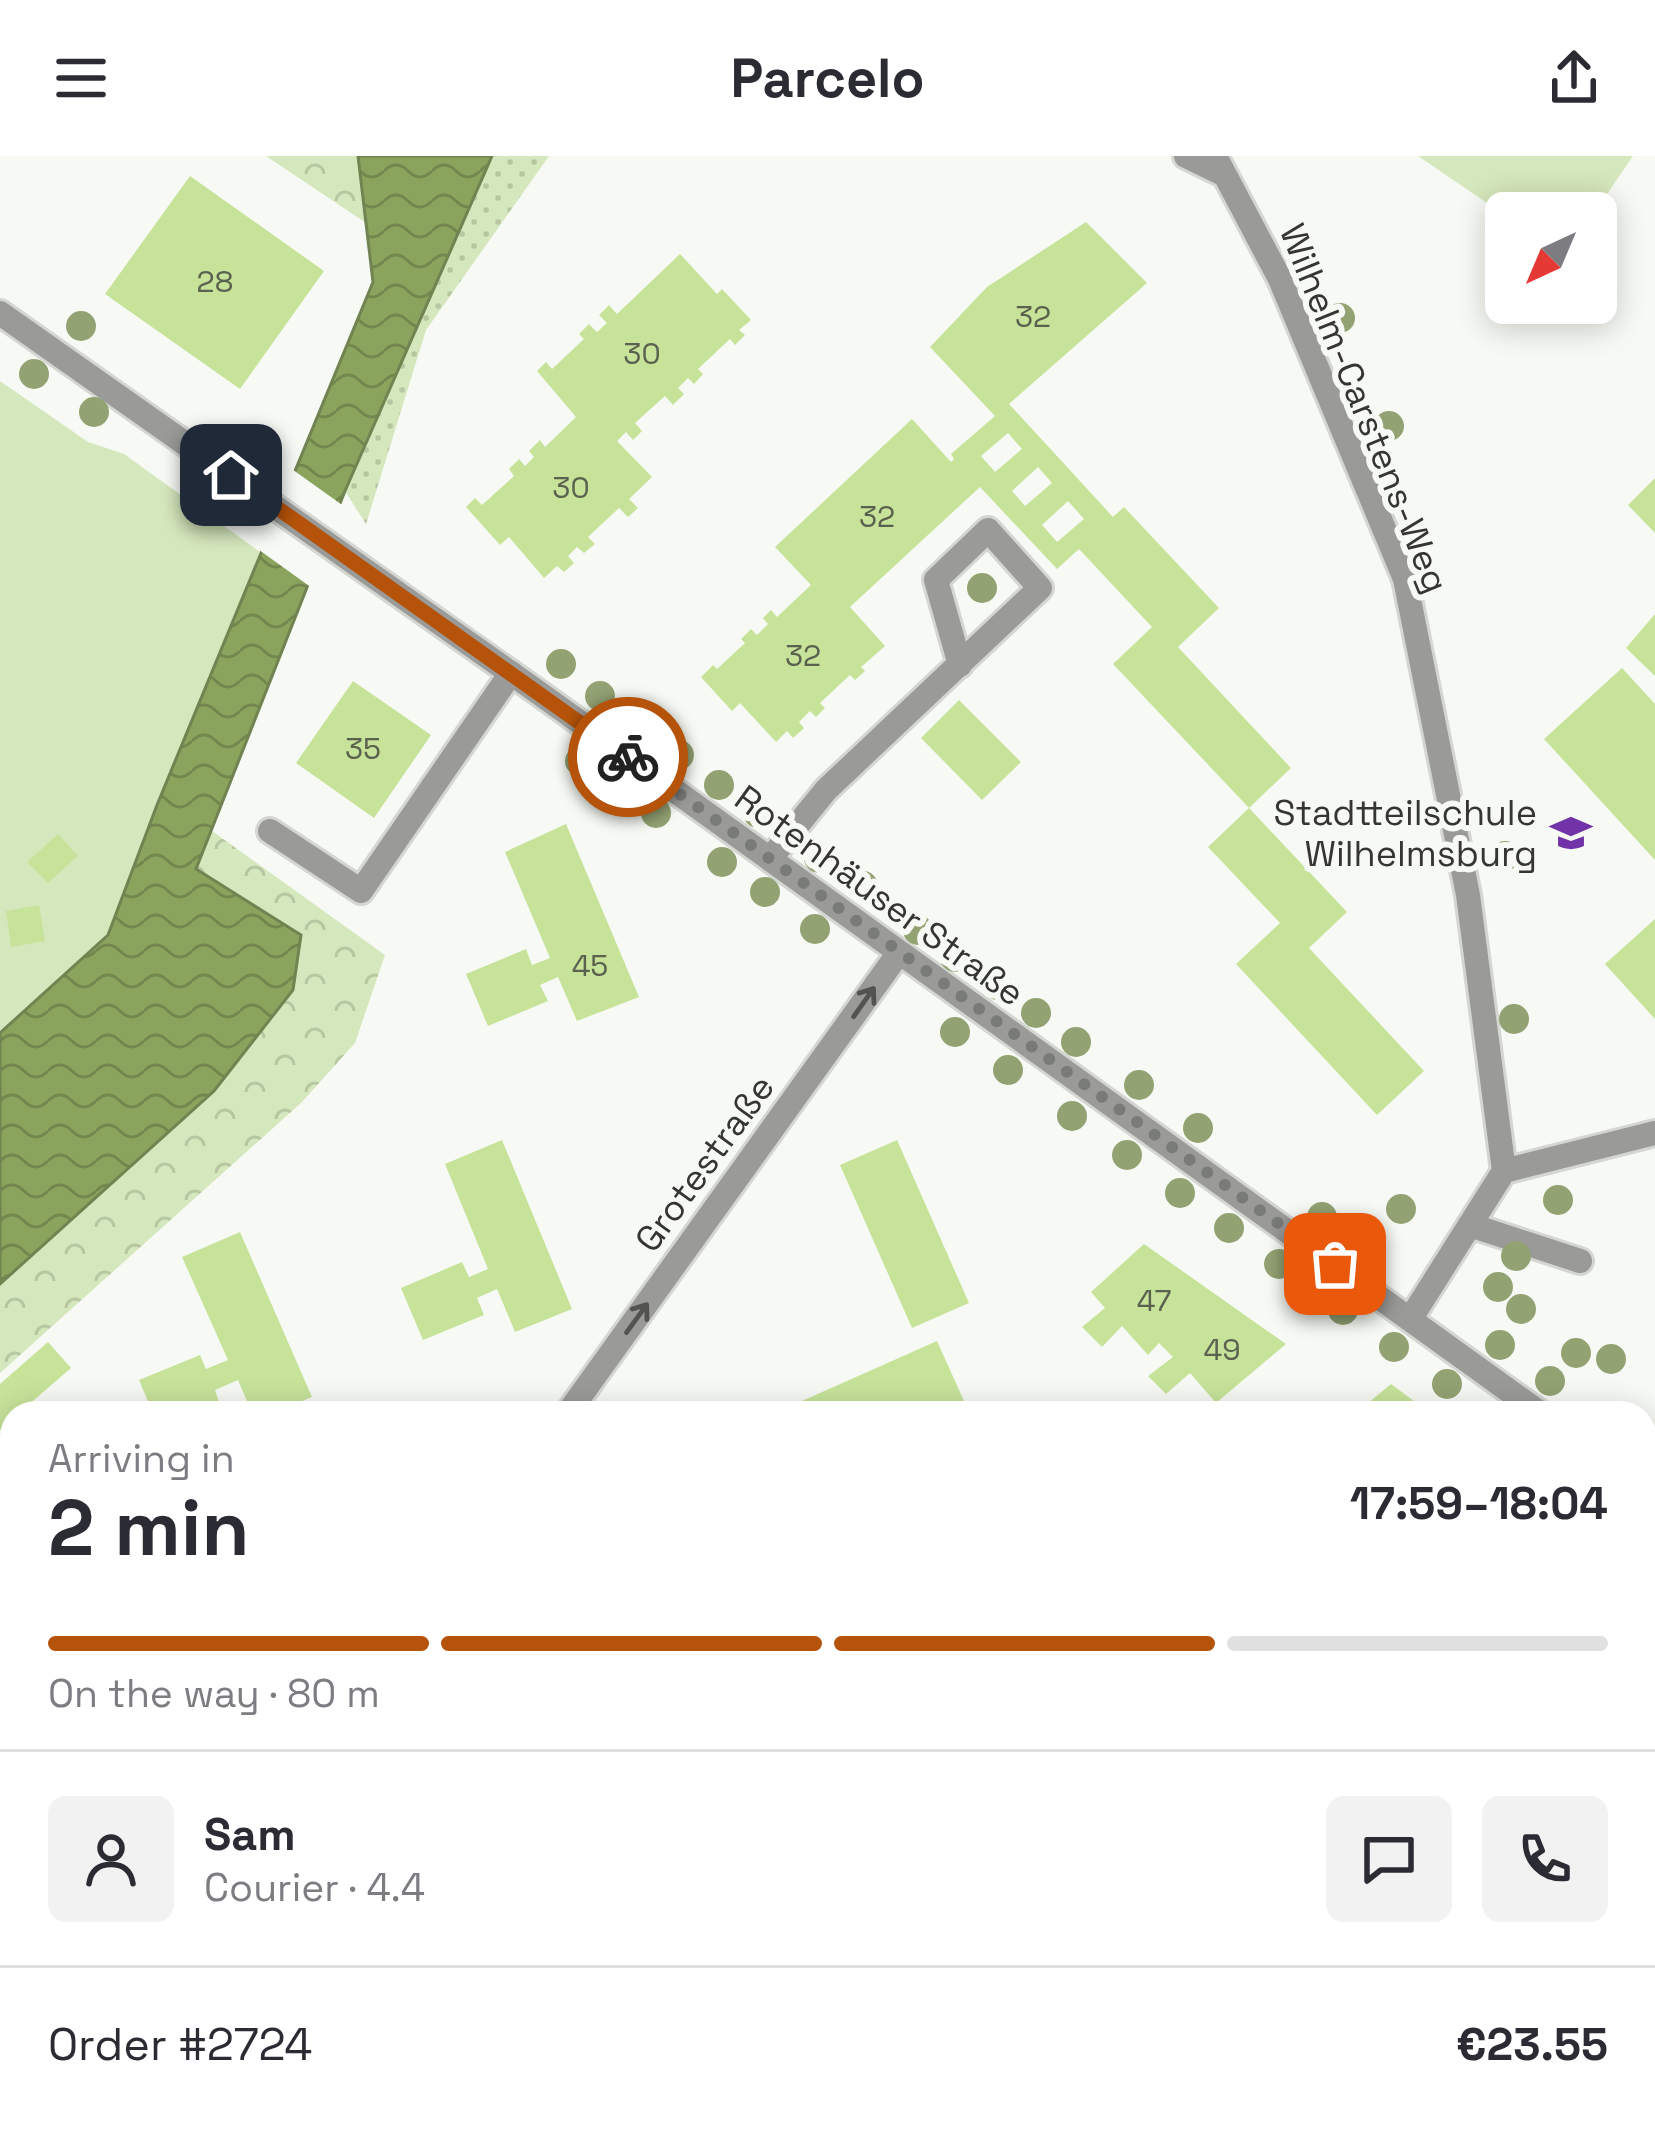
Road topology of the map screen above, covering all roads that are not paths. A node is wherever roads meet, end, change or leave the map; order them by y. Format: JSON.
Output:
{"nodes":[{"id":1,"x":1186,"y":156,"type":"edge"},
{"id":2,"x":1220,"y":166,"type":"edge"},
{"id":3,"x":0,"y":313,"type":"edge"},
{"id":4,"x":960,"y":664,"type":"junction"},
{"id":5,"x":511,"y":673,"type":"junction"},
{"id":6,"x":270,"y":831,"type":"dead end"},
{"id":7,"x":770,"y":859,"type":"junction"},
{"id":8,"x":898,"y":954,"type":"junction"},
{"id":9,"x":1655,"y":1133,"type":"edge"},
{"id":10,"x":1504,"y":1171,"type":"junction"},
{"id":11,"x":1470,"y":1225,"type":"junction"},
{"id":12,"x":1580,"y":1261,"type":"dead end"},
{"id":13,"x":1412,"y":1318,"type":"junction"},
{"id":14,"x":577,"y":1401,"type":"edge"},
{"id":15,"x":1524,"y":1401,"type":"edge"}],
"edges":[{"from":1,"to":2,"type":"street","name":"Wilhelm-Carstens-Weg"},
{"from":2,"to":10,"type":"street","name":"Wilhelm-Carstens-Weg"},
{"from":3,"to":5,"type":"street","name":"Rotenhäuser Straße"},
{"from":4,"to":4,"type":"street"},
{"from":4,"to":7,"type":"street"},
{"from":5,"to":6,"type":"street"},
{"from":5,"to":7,"type":"street","name":"Rotenhäuser Straße"},
{"from":7,"to":8,"type":"street","name":"Rotenhäuser Straße"},
{"from":8,"to":13,"type":"street","name":"Rotenhäuser Straße"},
{"from":14,"to":8,"type":"street","name":"Grotestraße","one_way":true},
{"from":9,"to":10,"type":"street"},
{"from":10,"to":11,"type":"street"},
{"from":11,"to":12,"type":"street"},
{"from":11,"to":13,"type":"street"},
{"from":13,"to":15,"type":"street","name":"Rotenhäuser Straße"}]}
